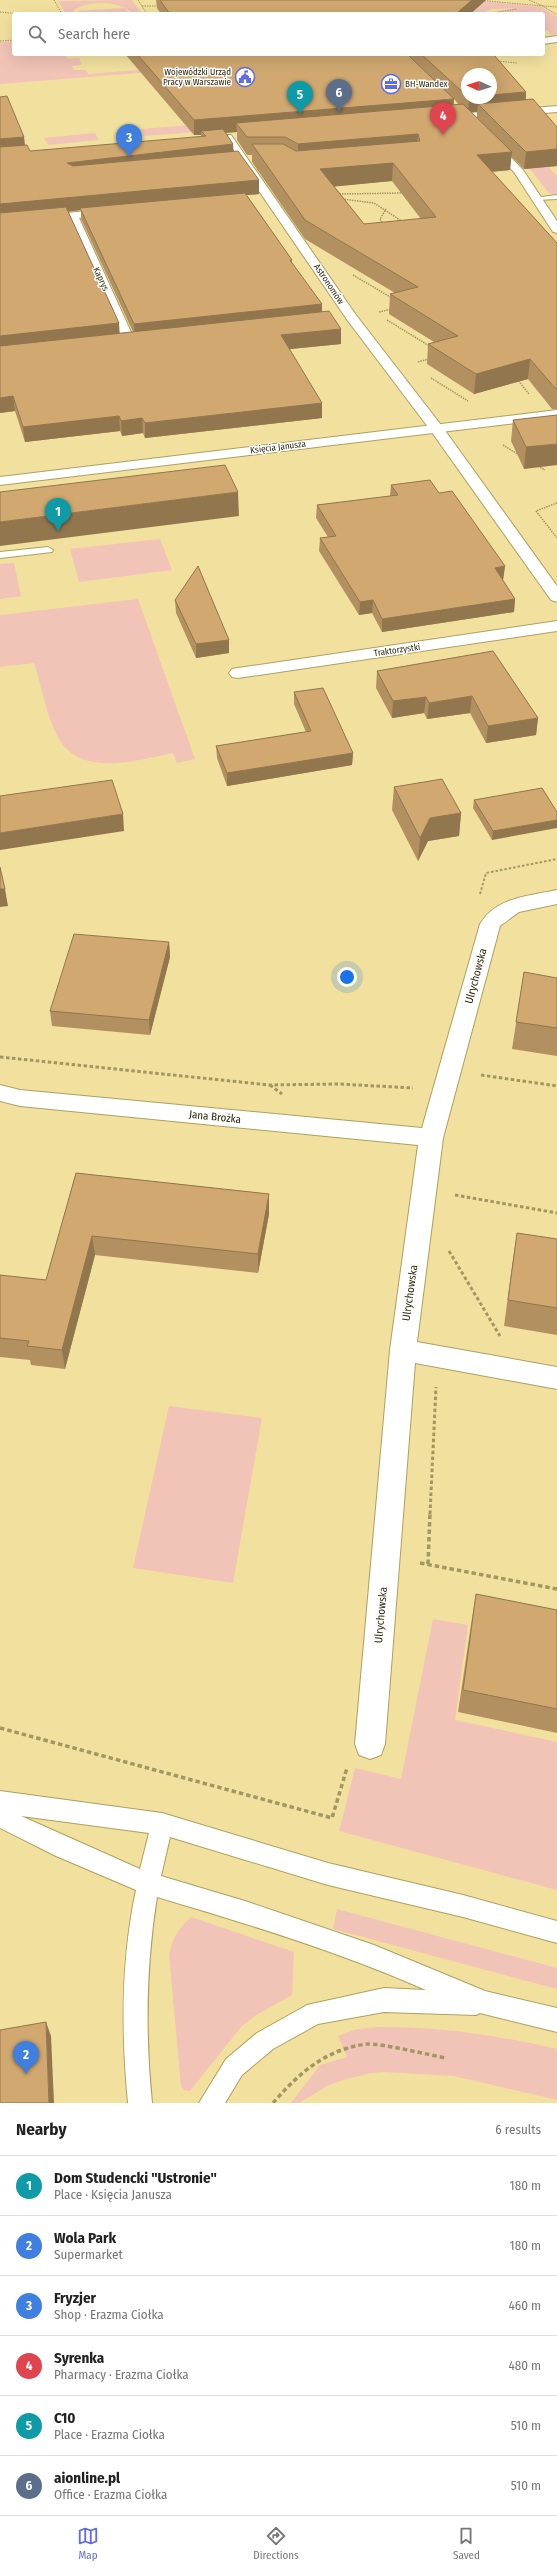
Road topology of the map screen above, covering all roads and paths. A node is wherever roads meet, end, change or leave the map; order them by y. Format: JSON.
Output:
{"nodes":[{"id":1,"x":54,"y":0,"type":"edge"},
{"id":2,"x":138,"y":0,"type":"edge"},
{"id":3,"x":477,"y":0,"type":"edge"},
{"id":4,"x":529,"y":0,"type":"edge"},
{"id":5,"x":142,"y":6,"type":"junction"},
{"id":6,"x":165,"y":6,"type":"edge"},
{"id":7,"x":543,"y":6,"type":"junction"},
{"id":8,"x":557,"y":7,"type":"edge"},
{"id":9,"x":516,"y":9,"type":"dead end"},
{"id":10,"x":0,"y":12,"type":"edge"},
{"id":11,"x":61,"y":12,"type":"edge"},
{"id":12,"x":146,"y":12,"type":"edge"},
{"id":13,"x":492,"y":12,"type":"edge"},
{"id":14,"x":12,"y":13,"type":"edge"},
{"id":15,"x":557,"y":16,"type":"edge"},
{"id":16,"x":557,"y":39,"type":"edge"},
{"id":17,"x":12,"y":40,"type":"edge"},
{"id":18,"x":0,"y":41,"type":"edge"},
{"id":19,"x":545,"y":41,"type":"edge"},
{"id":20,"x":498,"y":61,"type":"edge"},
{"id":21,"x":517,"y":63,"type":"dead end"},
{"id":22,"x":452,"y":106,"type":"edge"},
{"id":23,"x":557,"y":109,"type":"edge"},
{"id":24,"x":463,"y":116,"type":"junction"},
{"id":25,"x":434,"y":119,"type":"edge"},
{"id":26,"x":128,"y":132,"type":"dead end"},
{"id":27,"x":227,"y":137,"type":"edge"},
{"id":28,"x":132,"y":139,"type":"dead end"},
{"id":29,"x":408,"y":192,"type":"edge"},
{"id":30,"x":337,"y":194,"type":"edge"},
{"id":31,"x":557,"y":197,"type":"edge"},
{"id":32,"x":267,"y":198,"type":"junction"},
{"id":33,"x":337,"y":198,"type":"edge"},
{"id":34,"x":537,"y":198,"type":"junction"},
{"id":35,"x":253,"y":199,"type":"edge"},
{"id":36,"x":386,"y":209,"type":"junction"},
{"id":37,"x":119,"y":211,"type":"edge"},
{"id":38,"x":72,"y":215,"type":"junction"},
{"id":39,"x":0,"y":222,"type":"edge"},
{"id":40,"x":404,"y":223,"type":"edge"},
{"id":41,"x":388,"y":228,"type":"edge"},
{"id":42,"x":557,"y":230,"type":"edge"},
{"id":43,"x":348,"y":271,"type":"edge"},
{"id":44,"x":398,"y":302,"type":"edge"},
{"id":45,"x":397,"y":308,"type":"edge"},
{"id":46,"x":146,"y":341,"type":"edge"},
{"id":47,"x":130,"y":343,"type":"junction"},
{"id":48,"x":115,"y":344,"type":"edge"},
{"id":49,"x":432,"y":348,"type":"edge"},
{"id":50,"x":431,"y":359,"type":"edge"},
{"id":51,"x":417,"y":362,"type":"dead end"},
{"id":52,"x":521,"y":375,"type":"edge"},
{"id":53,"x":429,"y":376,"type":"dead end"},
{"id":54,"x":532,"y":396,"type":"dead end"},
{"id":55,"x":474,"y":404,"type":"dead end"},
{"id":56,"x":557,"y":414,"type":"edge"},
{"id":57,"x":436,"y":428,"type":"junction"},
{"id":58,"x":502,"y":443,"type":"dead end"},
{"id":59,"x":525,"y":458,"type":"edge"},
{"id":60,"x":532,"y":462,"type":"edge"},
{"id":61,"x":545,"y":470,"type":"edge"},
{"id":62,"x":0,"y":481,"type":"edge"},
{"id":63,"x":557,"y":503,"type":"edge"},
{"id":64,"x":554,"y":534,"type":"junction"},
{"id":65,"x":557,"y":534,"type":"edge"},
{"id":66,"x":557,"y":538,"type":"edge"},
{"id":67,"x":48,"y":550,"type":"dead end"},
{"id":68,"x":0,"y":555,"type":"edge"},
{"id":69,"x":557,"y":597,"type":"edge"},
{"id":70,"x":557,"y":626,"type":"edge"},
{"id":71,"x":238,"y":674,"type":"dead end"},
{"id":72,"x":557,"y":859,"type":"edge"},
{"id":73,"x":480,"y":896,"type":"dead end"},
{"id":74,"x":557,"y":897,"type":"edge"},
{"id":75,"x":0,"y":1057,"type":"edge"},
{"id":76,"x":476,"y":1075,"type":"dead end"},
{"id":77,"x":557,"y":1086,"type":"edge"},
{"id":78,"x":419,"y":1089,"type":"dead end"},
{"id":79,"x":0,"y":1093,"type":"edge"},
{"id":80,"x":431,"y":1138,"type":"junction"},
{"id":81,"x":453,"y":1188,"type":"dead end"},
{"id":82,"x":452,"y":1194,"type":"junction"},
{"id":83,"x":451,"y":1202,"type":"dead end"},
{"id":84,"x":557,"y":1213,"type":"edge"},
{"id":85,"x":447,"y":1247,"type":"dead end"},
{"id":86,"x":403,"y":1350,"type":"junction"},
{"id":87,"x":438,"y":1356,"type":"junction"},
{"id":88,"x":521,"y":1372,"type":"junction"},
{"id":89,"x":557,"y":1378,"type":"edge"},
{"id":90,"x":387,"y":1557,"type":"junction"},
{"id":91,"x":428,"y":1564,"type":"junction"},
{"id":92,"x":557,"y":1589,"type":"edge"},
{"id":93,"x":0,"y":1728,"type":"edge"},
{"id":94,"x":370,"y":1744,"type":"joint"},
{"id":95,"x":0,"y":1802,"type":"edge"},
{"id":96,"x":0,"y":1817,"type":"edge"},
{"id":97,"x":162,"y":1824,"type":"junction"},
{"id":98,"x":147,"y":1883,"type":"junction"},
{"id":99,"x":557,"y":1932,"type":"edge"},
{"id":100,"x":485,"y":2004,"type":"junction"},
{"id":101,"x":557,"y":2020,"type":"edge"},
{"id":102,"x":446,"y":2058,"type":"dead end"},
{"id":103,"x":140,"y":2103,"type":"edge"},
{"id":104,"x":211,"y":2103,"type":"edge"},
{"id":105,"x":274,"y":2103,"type":"edge"}],
"edges":[{"from":1,"to":11,"type":"path"},
{"from":2,"to":5,"type":"path"},
{"from":3,"to":7,"type":"path"},
{"from":4,"to":7,"type":"path"},
{"from":5,"to":6,"type":"path"},
{"from":5,"to":12,"type":"path"},
{"from":7,"to":8,"type":"path"},
{"from":7,"to":15,"type":"path"},
{"from":9,"to":13,"type":"path"},
{"from":10,"to":14,"type":"path"},
{"from":16,"to":19,"type":"street"},
{"from":17,"to":18,"type":"path"},
{"from":20,"to":21,"type":"path"},
{"from":22,"to":24,"type":"street"},
{"from":23,"to":24,"type":"street"},
{"from":24,"to":25,"type":"street"},
{"from":24,"to":34,"type":"street"},
{"from":26,"to":28,"type":"path"},
{"from":27,"to":32,"type":"street","name":"Astronomów"},
{"from":29,"to":30,"type":"path"},
{"from":31,"to":34,"type":"lane"},
{"from":32,"to":35,"type":"street"},
{"from":32,"to":57,"type":"street","name":"Astronomów"},
{"from":33,"to":36,"type":"path"},
{"from":34,"to":42,"type":"street"},
{"from":36,"to":40,"type":"path"},
{"from":36,"to":41,"type":"path"},
{"from":37,"to":38,"type":"street"},
{"from":38,"to":39,"type":"street"},
{"from":38,"to":47,"type":"street","name":"Kaprys"},
{"from":43,"to":44,"type":"path"},
{"from":45,"to":49,"type":"path"},
{"from":46,"to":47,"type":"street"},
{"from":47,"to":48,"type":"street"},
{"from":50,"to":51,"type":"path"},
{"from":52,"to":54,"type":"path"},
{"from":53,"to":55,"type":"path"},
{"from":56,"to":57,"type":"street","name":"Księcia Janusza"},
{"from":57,"to":62,"type":"street","name":"Księcia Janusza"},
{"from":57,"to":69,"type":"street"},
{"from":58,"to":59,"type":"path"},
{"from":60,"to":61,"type":"path"},
{"from":63,"to":64,"type":"path"},
{"from":64,"to":65,"type":"path"},
{"from":64,"to":66,"type":"path"},
{"from":67,"to":68,"type":"lane"},
{"from":70,"to":71,"type":"street","name":"Traktorzystki"},
{"from":72,"to":73,"type":"path"},
{"from":74,"to":80,"type":"street","name":"Ulrychowska"},
{"from":75,"to":78,"type":"path"},
{"from":76,"to":77,"type":"path"},
{"from":79,"to":80,"type":"street","name":"Jana Brożka"},
{"from":80,"to":86,"type":"street","name":"Ulrychowska"},
{"from":81,"to":82,"type":"path"},
{"from":82,"to":83,"type":"path"},
{"from":82,"to":84,"type":"path"},
{"from":85,"to":88,"type":"path"},
{"from":86,"to":87,"type":"street"},
{"from":86,"to":90,"type":"street","name":"Ulrychowska"},
{"from":87,"to":88,"type":"street"},
{"from":87,"to":91,"type":"path"},
{"from":88,"to":89,"type":"street"},
{"from":90,"to":91,"type":"path"},
{"from":90,"to":94,"type":"street","name":"Ulrychowska"},
{"from":91,"to":92,"type":"path"},
{"from":93,"to":94,"type":"path"},
{"from":95,"to":97,"type":"lane"},
{"from":96,"to":98,"type":"lane"},
{"from":97,"to":98,"type":"lane"},
{"from":97,"to":99,"type":"lane"},
{"from":98,"to":100,"type":"lane"},
{"from":98,"to":103,"type":"lane"},
{"from":100,"to":101,"type":"lane"},
{"from":100,"to":104,"type":"lane"},
{"from":102,"to":105,"type":"path"}]}
